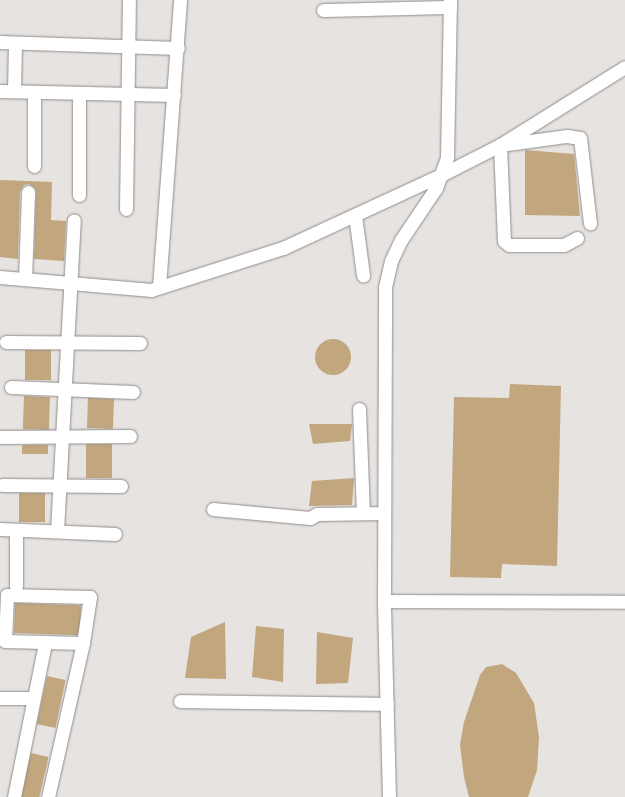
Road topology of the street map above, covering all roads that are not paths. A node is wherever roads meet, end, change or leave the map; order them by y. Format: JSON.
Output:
{"nodes":[{"id":1,"x":129,"y":0,"type":"edge"},
{"id":2,"x":180,"y":0,"type":"edge"},
{"id":3,"x":450,"y":3,"type":"edge"},
{"id":4,"x":323,"y":10,"type":"dead end"},
{"id":5,"x":0,"y":42,"type":"edge"},
{"id":6,"x":16,"y":43,"type":"junction"},
{"id":7,"x":129,"y":46,"type":"junction"},
{"id":8,"x":178,"y":48,"type":"junction"},
{"id":9,"x":625,"y":67,"type":"edge"},
{"id":10,"x":0,"y":91,"type":"edge"},
{"id":11,"x":14,"y":91,"type":"junction"},
{"id":12,"x":34,"y":92,"type":"junction"},
{"id":13,"x":79,"y":93,"type":"junction"},
{"id":14,"x":128,"y":94,"type":"junction"},
{"id":15,"x":174,"y":95,"type":"junction"},
{"id":16,"x":500,"y":145,"type":"junction"},
{"id":17,"x":34,"y":166,"type":"dead end"},
{"id":18,"x":443,"y":174,"type":"junction"},
{"id":19,"x":28,"y":192,"type":"dead end"},
{"id":20,"x":79,"y":195,"type":"dead end"},
{"id":21,"x":126,"y":209,"type":"dead end"},
{"id":22,"x":355,"y":215,"type":"junction"},
{"id":23,"x":74,"y":220,"type":"dead end"},
{"id":24,"x":590,"y":223,"type":"dead end"},
{"id":25,"x":577,"y":238,"type":"dead end"},
{"id":26,"x":363,"y":275,"type":"dead end"},
{"id":27,"x":0,"y":277,"type":"edge"},
{"id":28,"x":25,"y":279,"type":"junction"},
{"id":29,"x":72,"y":283,"type":"junction"},
{"id":30,"x":159,"y":287,"type":"junction"},
{"id":31,"x":6,"y":342,"type":"dead end"},
{"id":32,"x":68,"y":342,"type":"junction"},
{"id":33,"x":140,"y":343,"type":"dead end"},
{"id":34,"x":11,"y":387,"type":"dead end"},
{"id":35,"x":65,"y":388,"type":"junction"},
{"id":36,"x":133,"y":392,"type":"dead end"},
{"id":37,"x":359,"y":409,"type":"dead end"},
{"id":38,"x":62,"y":436,"type":"junction"},
{"id":39,"x":130,"y":436,"type":"dead end"},
{"id":40,"x":0,"y":437,"type":"edge"},
{"id":41,"x":2,"y":485,"type":"dead end"},
{"id":42,"x":60,"y":486,"type":"junction"},
{"id":43,"x":121,"y":486,"type":"dead end"},
{"id":44,"x":213,"y":509,"type":"dead end"},
{"id":45,"x":364,"y":513,"type":"junction"},
{"id":46,"x":384,"y":513,"type":"junction"},
{"id":47,"x":0,"y":529,"type":"edge"},
{"id":48,"x":16,"y":530,"type":"junction"},
{"id":49,"x":57,"y":531,"type":"junction"},
{"id":50,"x":115,"y":534,"type":"dead end"},
{"id":51,"x":16,"y":586,"type":"dead end"},
{"id":52,"x":384,"y":601,"type":"junction"},
{"id":53,"x":625,"y":602,"type":"edge"},
{"id":54,"x":44,"y":642,"type":"junction"},
{"id":55,"x":83,"y":643,"type":"junction"},
{"id":56,"x":2,"y":644,"type":"edge"},
{"id":57,"x":0,"y":698,"type":"edge"},
{"id":58,"x":32,"y":698,"type":"junction"},
{"id":59,"x":180,"y":701,"type":"dead end"},
{"id":60,"x":387,"y":704,"type":"junction"},
{"id":61,"x":14,"y":797,"type":"edge"},
{"id":62,"x":48,"y":797,"type":"edge"},
{"id":63,"x":389,"y":797,"type":"edge"}],
"edges":[{"from":1,"to":7,"type":"street"},
{"from":2,"to":8,"type":"street"},
{"from":3,"to":4,"type":"street"},
{"from":3,"to":18,"type":"street"},
{"from":5,"to":6,"type":"street"},
{"from":6,"to":7,"type":"street"},
{"from":6,"to":11,"type":"street"},
{"from":7,"to":8,"type":"street"},
{"from":7,"to":14,"type":"street"},
{"from":8,"to":15,"type":"street"},
{"from":9,"to":16,"type":"street"},
{"from":10,"to":11,"type":"street"},
{"from":11,"to":12,"type":"street"},
{"from":12,"to":13,"type":"street"},
{"from":12,"to":17,"type":"street"},
{"from":13,"to":14,"type":"street"},
{"from":13,"to":20,"type":"street"},
{"from":14,"to":15,"type":"street"},
{"from":14,"to":21,"type":"street"},
{"from":15,"to":30,"type":"street"},
{"from":16,"to":18,"type":"street"},
{"from":16,"to":24,"type":"street"},
{"from":16,"to":25,"type":"street"},
{"from":18,"to":22,"type":"street"},
{"from":18,"to":46,"type":"street"},
{"from":19,"to":28,"type":"street"},
{"from":22,"to":26,"type":"street"},
{"from":22,"to":30,"type":"street"},
{"from":23,"to":29,"type":"street"},
{"from":27,"to":28,"type":"street"},
{"from":28,"to":29,"type":"street"},
{"from":29,"to":30,"type":"street"},
{"from":29,"to":32,"type":"street"},
{"from":31,"to":32,"type":"street"},
{"from":32,"to":33,"type":"street"},
{"from":32,"to":35,"type":"street"},
{"from":34,"to":35,"type":"street"},
{"from":35,"to":36,"type":"street"},
{"from":35,"to":38,"type":"street"},
{"from":37,"to":45,"type":"street"},
{"from":38,"to":39,"type":"street"},
{"from":38,"to":40,"type":"street"},
{"from":38,"to":42,"type":"street"},
{"from":41,"to":42,"type":"street"},
{"from":42,"to":43,"type":"street"},
{"from":42,"to":49,"type":"street"},
{"from":44,"to":45,"type":"street"},
{"from":45,"to":46,"type":"street"},
{"from":46,"to":52,"type":"street"},
{"from":47,"to":48,"type":"street"},
{"from":48,"to":49,"type":"street"},
{"from":48,"to":51,"type":"street"},
{"from":49,"to":50,"type":"street"},
{"from":52,"to":53,"type":"street"},
{"from":52,"to":60,"type":"street"},
{"from":54,"to":55,"type":"street"},
{"from":54,"to":56,"type":"street"},
{"from":54,"to":58,"type":"street"},
{"from":55,"to":56,"type":"street"},
{"from":55,"to":62,"type":"street"},
{"from":57,"to":58,"type":"street"},
{"from":58,"to":61,"type":"street"},
{"from":59,"to":60,"type":"street"},
{"from":60,"to":63,"type":"street"}]}
